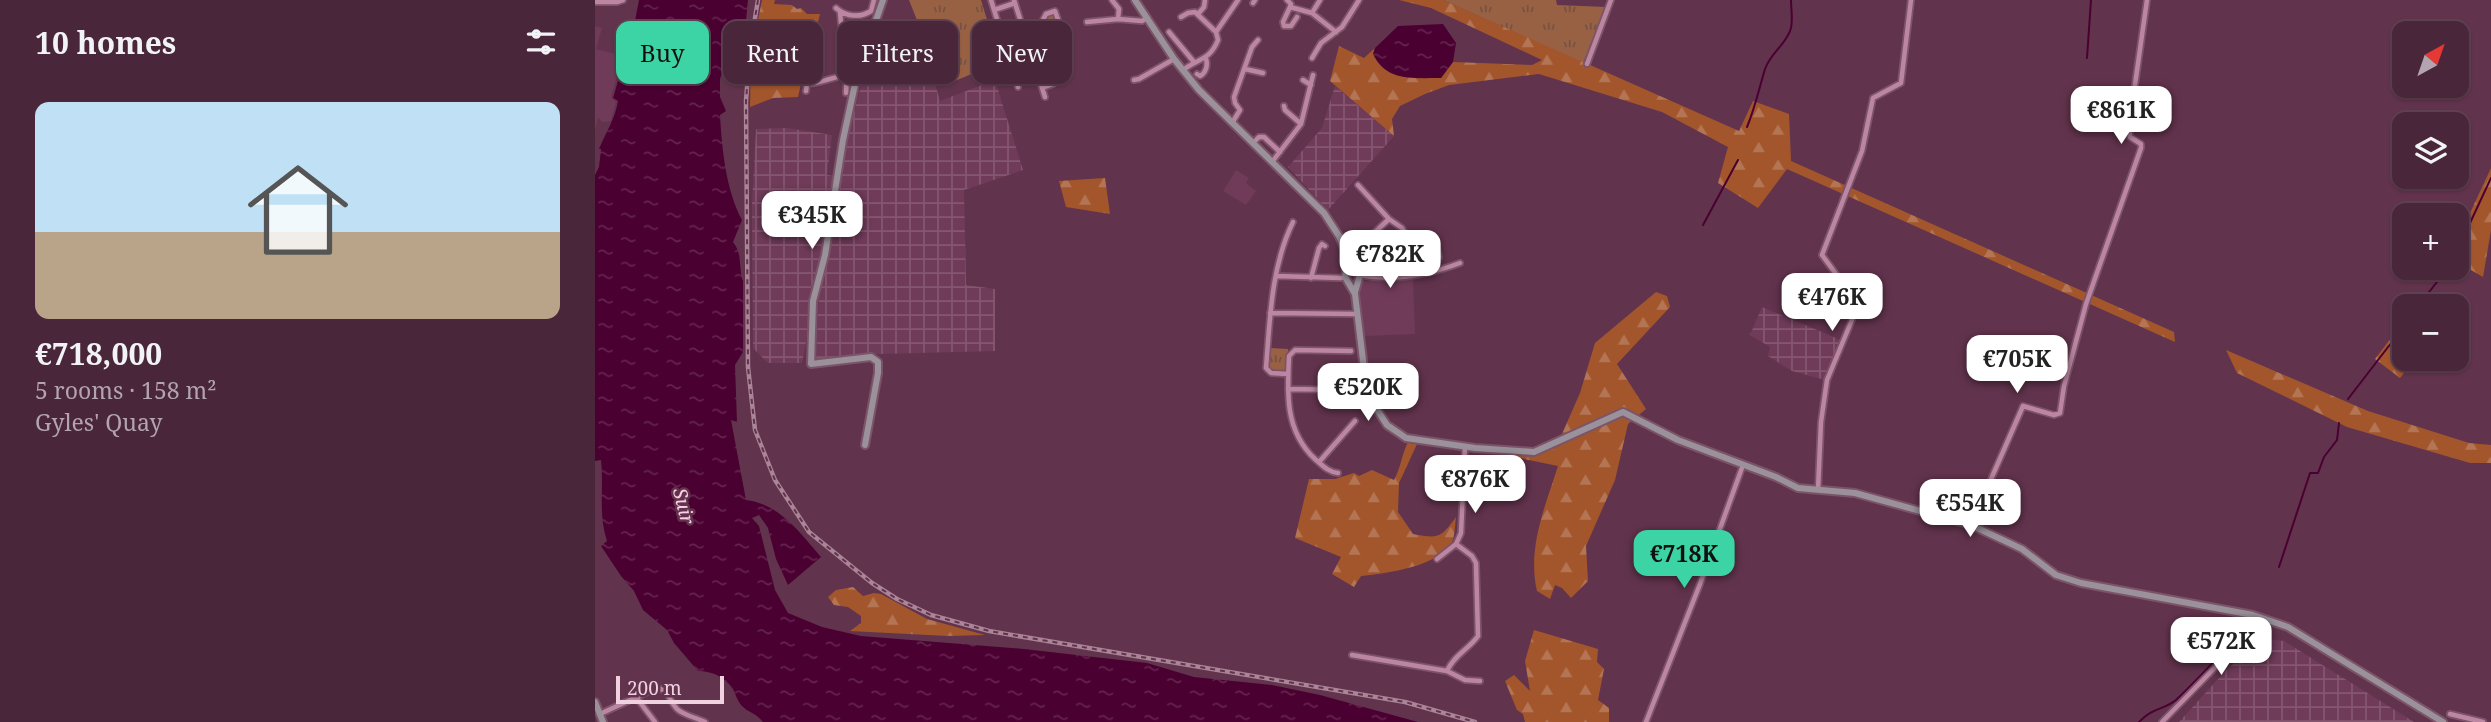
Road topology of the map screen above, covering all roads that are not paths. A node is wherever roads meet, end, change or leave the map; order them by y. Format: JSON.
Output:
{"nodes":[{"id":1,"x":623,"y":0,"type":"edge"},
{"id":2,"x":874,"y":0,"type":"edge"},
{"id":3,"x":883,"y":0,"type":"edge"},
{"id":4,"x":991,"y":0,"type":"edge"},
{"id":5,"x":1112,"y":0,"type":"edge"},
{"id":6,"x":1135,"y":0,"type":"edge"},
{"id":7,"x":1205,"y":0,"type":"edge"},
{"id":8,"x":1238,"y":0,"type":"edge"},
{"id":9,"x":1287,"y":0,"type":"edge"},
{"id":10,"x":1320,"y":0,"type":"edge"},
{"id":11,"x":1359,"y":0,"type":"edge"},
{"id":12,"x":1611,"y":0,"type":"edge"},
{"id":13,"x":1911,"y":0,"type":"edge"},
{"id":14,"x":2147,"y":0,"type":"edge"},
{"id":15,"x":595,"y":2,"type":"edge"},
{"id":16,"x":1014,"y":2,"type":"edge"},
{"id":17,"x":1290,"y":7,"type":"junction"},
{"id":18,"x":994,"y":10,"type":"junction"},
{"id":19,"x":1312,"y":13,"type":"junction"},
{"id":20,"x":1198,"y":14,"type":"junction"},
{"id":21,"x":1181,"y":17,"type":"dead end"},
{"id":22,"x":1297,"y":17,"type":"dead end"},
{"id":23,"x":1118,"y":19,"type":"junction"},
{"id":24,"x":1147,"y":19,"type":"junction"},
{"id":25,"x":839,"y":21,"type":"edge"},
{"id":26,"x":875,"y":21,"type":"edge"},
{"id":27,"x":998,"y":21,"type":"edge"},
{"id":28,"x":1021,"y":21,"type":"edge"},
{"id":29,"x":1087,"y":22,"type":"dead end"},
{"id":30,"x":1283,"y":22,"type":"junction"},
{"id":31,"x":1280,"y":28,"type":"dead end"},
{"id":32,"x":1169,"y":32,"type":"dead end"},
{"id":33,"x":1216,"y":32,"type":"junction"},
{"id":34,"x":1336,"y":32,"type":"junction"},
{"id":35,"x":1025,"y":34,"type":"joint"},
{"id":36,"x":1258,"y":40,"type":"dead end"},
{"id":37,"x":1312,"y":58,"type":"dead end"},
{"id":38,"x":1174,"y":59,"type":"junction"},
{"id":39,"x":1206,"y":59,"type":"junction"},
{"id":40,"x":1194,"y":62,"type":"junction"},
{"id":41,"x":1587,"y":64,"type":"dead end"},
{"id":42,"x":1245,"y":69,"type":"junction"},
{"id":43,"x":1182,"y":71,"type":"junction"},
{"id":44,"x":1263,"y":73,"type":"dead end"},
{"id":45,"x":1197,"y":74,"type":"dead end"},
{"id":46,"x":1313,"y":75,"type":"dead end"},
{"id":47,"x":837,"y":76,"type":"edge"},
{"id":48,"x":1133,"y":80,"type":"dead end"},
{"id":49,"x":1303,"y":80,"type":"dead end"},
{"id":50,"x":846,"y":84,"type":"edge"},
{"id":51,"x":853,"y":84,"type":"edge"},
{"id":52,"x":1017,"y":84,"type":"edge"},
{"id":53,"x":1041,"y":84,"type":"edge"},
{"id":54,"x":1053,"y":84,"type":"dead end"},
{"id":55,"x":1311,"y":85,"type":"junction"},
{"id":56,"x":1018,"y":88,"type":"dead end"},
{"id":57,"x":1042,"y":88,"type":"junction"},
{"id":58,"x":806,"y":91,"type":"dead end"},
{"id":59,"x":846,"y":93,"type":"dead end"},
{"id":60,"x":1045,"y":97,"type":"dead end"},
{"id":61,"x":1284,"y":106,"type":"dead end"},
{"id":62,"x":1231,"y":124,"type":"junction"},
{"id":63,"x":1301,"y":124,"type":"junction"},
{"id":64,"x":1256,"y":140,"type":"dead end"},
{"id":65,"x":1280,"y":152,"type":"junction"},
{"id":66,"x":1272,"y":162,"type":"junction"},
{"id":67,"x":1358,"y":185,"type":"dead end"},
{"id":68,"x":1389,"y":219,"type":"junction"},
{"id":69,"x":1293,"y":222,"type":"dead end"},
{"id":70,"x":1371,"y":236,"type":"dead end"},
{"id":71,"x":1406,"y":239,"type":"junction"},
{"id":72,"x":1325,"y":246,"type":"dead end"},
{"id":73,"x":1356,"y":251,"type":"dead end"},
{"id":74,"x":1363,"y":257,"type":"junction"},
{"id":75,"x":1439,"y":257,"type":"dead end"},
{"id":76,"x":1359,"y":262,"type":"dead end"},
{"id":77,"x":1401,"y":262,"type":"junction"},
{"id":78,"x":1460,"y":263,"type":"dead end"},
{"id":79,"x":1350,"y":270,"type":"junction"},
{"id":80,"x":1276,"y":276,"type":"junction"},
{"id":81,"x":1402,"y":277,"type":"junction"},
{"id":82,"x":1311,"y":278,"type":"junction"},
{"id":83,"x":1341,"y":278,"type":"dead end"},
{"id":84,"x":1357,"y":280,"type":"junction"},
{"id":85,"x":1270,"y":313,"type":"junction"},
{"id":86,"x":1358,"y":314,"type":"junction"},
{"id":87,"x":1350,"y":352,"type":"dead end"},
{"id":88,"x":1288,"y":374,"type":"junction"},
{"id":89,"x":1288,"y":389,"type":"junction"},
{"id":90,"x":1349,"y":390,"type":"dead end"},
{"id":91,"x":1355,"y":421,"type":"dead end"},
{"id":92,"x":865,"y":445,"type":"dead end"},
{"id":93,"x":1465,"y":447,"type":"junction"},
{"id":94,"x":1319,"y":463,"type":"junction"},
{"id":95,"x":1743,"y":465,"type":"junction"},
{"id":96,"x":1338,"y":473,"type":"dead end"},
{"id":97,"x":1818,"y":490,"type":"junction"},
{"id":98,"x":1971,"y":525,"type":"junction"},
{"id":99,"x":1456,"y":544,"type":"junction"},
{"id":100,"x":1437,"y":559,"type":"dead end"},
{"id":101,"x":2270,"y":621,"type":"junction"},
{"id":102,"x":1352,"y":655,"type":"dead end"},
{"id":103,"x":1447,"y":671,"type":"junction"},
{"id":104,"x":1480,"y":681,"type":"dead end"},
{"id":105,"x":636,"y":697,"type":"junction"},
{"id":106,"x":595,"y":702,"type":"edge"},
{"id":107,"x":2450,"y":713,"type":"dead end"},
{"id":108,"x":600,"y":714,"type":"junction"},
{"id":109,"x":603,"y":722,"type":"edge"},
{"id":110,"x":655,"y":722,"type":"edge"},
{"id":111,"x":705,"y":722,"type":"edge"},
{"id":112,"x":1646,"y":722,"type":"edge"},
{"id":113,"x":2162,"y":722,"type":"edge"},
{"id":114,"x":2443,"y":722,"type":"edge"},
{"id":115,"x":2483,"y":722,"type":"edge"}],
"edges":[{"from":1,"to":15,"type":"street"},
{"from":2,"to":25,"type":"street"},
{"from":3,"to":26,"type":"street"},
{"from":4,"to":18,"type":"street"},
{"from":5,"to":23,"type":"street"},
{"from":6,"to":24,"type":"street"},
{"from":7,"to":20,"type":"street"},
{"from":8,"to":33,"type":"street"},
{"from":9,"to":17,"type":"street"},
{"from":10,"to":19,"type":"street"},
{"from":11,"to":34,"type":"street"},
{"from":12,"to":41,"type":"street"},
{"from":13,"to":97,"type":"street"},
{"from":14,"to":98,"type":"street"},
{"from":16,"to":18,"type":"street"},
{"from":16,"to":28,"type":"street"},
{"from":17,"to":19,"type":"street"},
{"from":17,"to":30,"type":"street"},
{"from":18,"to":27,"type":"street"},
{"from":19,"to":34,"type":"street"},
{"from":20,"to":21,"type":"street"},
{"from":20,"to":33,"type":"street"},
{"from":22,"to":30,"type":"street"},
{"from":23,"to":24,"type":"street"},
{"from":23,"to":29,"type":"street"},
{"from":24,"to":38,"type":"street"},
{"from":30,"to":31,"type":"street"},
{"from":32,"to":40,"type":"street"},
{"from":33,"to":39,"type":"street"},
{"from":34,"to":37,"type":"street"},
{"from":35,"to":35,"type":"street"},
{"from":36,"to":42,"type":"street"},
{"from":38,"to":43,"type":"street"},
{"from":38,"to":48,"type":"street"},
{"from":39,"to":40,"type":"street"},
{"from":39,"to":45,"type":"street"},
{"from":40,"to":43,"type":"street"},
{"from":42,"to":44,"type":"street"},
{"from":42,"to":62,"type":"street"},
{"from":43,"to":62,"type":"street"},
{"from":46,"to":55,"type":"street"},
{"from":47,"to":58,"type":"street"},
{"from":49,"to":55,"type":"street"},
{"from":50,"to":59,"type":"street"},
{"from":51,"to":92,"type":"street"},
{"from":52,"to":56,"type":"street"},
{"from":53,"to":57,"type":"street"},
{"from":54,"to":57,"type":"street"},
{"from":55,"to":63,"type":"street"},
{"from":57,"to":60,"type":"street"},
{"from":61,"to":63,"type":"street"},
{"from":62,"to":66,"type":"street"},
{"from":63,"to":65,"type":"street"},
{"from":64,"to":65,"type":"street"},
{"from":65,"to":66,"type":"street"},
{"from":66,"to":79,"type":"street"},
{"from":67,"to":68,"type":"street"},
{"from":68,"to":70,"type":"street"},
{"from":68,"to":71,"type":"street"},
{"from":69,"to":80,"type":"street"},
{"from":71,"to":75,"type":"street"},
{"from":71,"to":77,"type":"street"},
{"from":72,"to":82,"type":"street"},
{"from":73,"to":74,"type":"street"},
{"from":74,"to":76,"type":"street"},
{"from":74,"to":77,"type":"street"},
{"from":77,"to":81,"type":"street"},
{"from":78,"to":81,"type":"street"},
{"from":79,"to":84,"type":"street"},
{"from":79,"to":84,"type":"street"},
{"from":80,"to":82,"type":"street"},
{"from":80,"to":85,"type":"street"},
{"from":81,"to":84,"type":"street"},
{"from":82,"to":83,"type":"street"},
{"from":84,"to":86,"type":"street"},
{"from":85,"to":86,"type":"street"},
{"from":85,"to":88,"type":"street"},
{"from":86,"to":93,"type":"street"},
{"from":87,"to":88,"type":"street"},
{"from":88,"to":89,"type":"street"},
{"from":89,"to":90,"type":"street"},
{"from":89,"to":94,"type":"street"},
{"from":91,"to":94,"type":"street"},
{"from":93,"to":95,"type":"street"},
{"from":93,"to":99,"type":"street"},
{"from":94,"to":96,"type":"street"},
{"from":95,"to":97,"type":"street"},
{"from":95,"to":112,"type":"street"},
{"from":97,"to":98,"type":"street"},
{"from":98,"to":101,"type":"street"},
{"from":99,"to":100,"type":"street"},
{"from":99,"to":103,"type":"street"},
{"from":101,"to":113,"type":"street"},
{"from":101,"to":114,"type":"street"},
{"from":102,"to":103,"type":"street"},
{"from":103,"to":104,"type":"street"},
{"from":105,"to":108,"type":"street"},
{"from":105,"to":110,"type":"street"},
{"from":105,"to":111,"type":"street"},
{"from":106,"to":108,"type":"street"},
{"from":107,"to":115,"type":"street"},
{"from":108,"to":109,"type":"street"}]}
